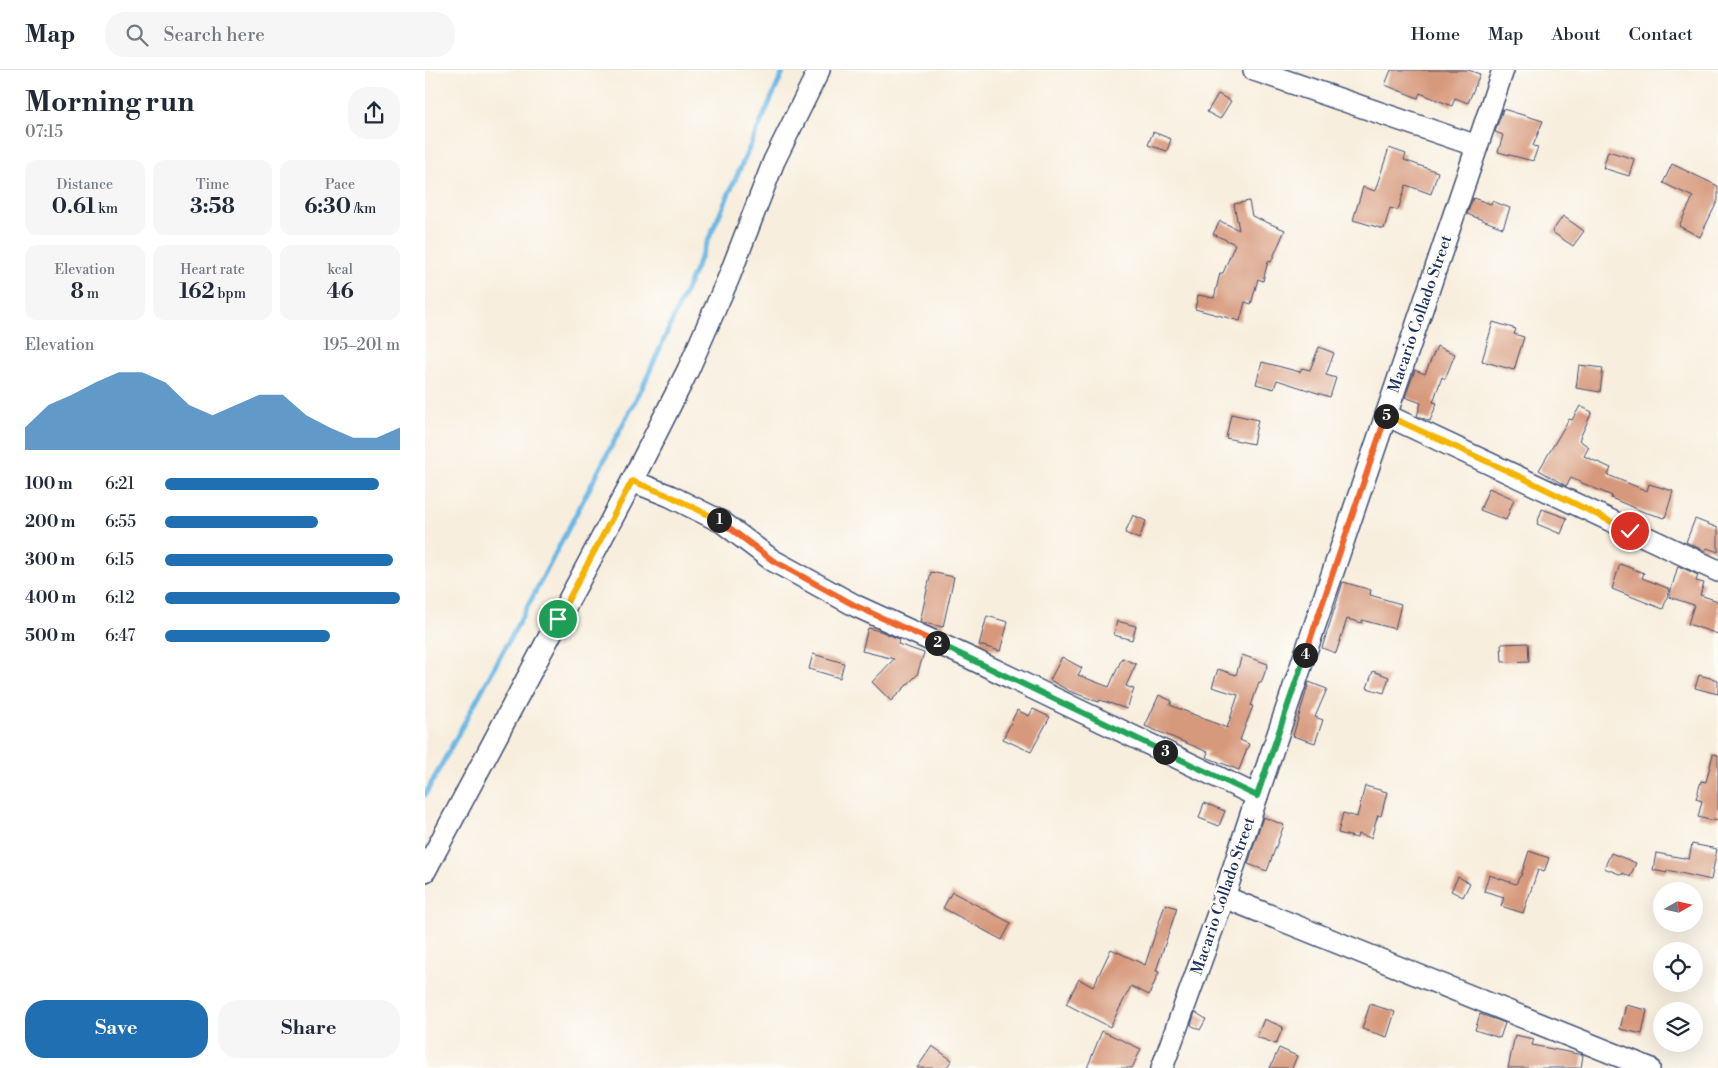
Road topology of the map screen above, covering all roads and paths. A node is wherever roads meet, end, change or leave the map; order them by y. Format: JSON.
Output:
{"nodes":[{"id":1,"x":819,"y":70,"type":"edge"},
{"id":2,"x":1254,"y":70,"type":"edge"},
{"id":3,"x":1503,"y":70,"type":"edge"},
{"id":4,"x":1477,"y":146,"type":"junction"},
{"id":5,"x":1386,"y":415,"type":"junction"},
{"id":6,"x":632,"y":481,"type":"junction"},
{"id":7,"x":1718,"y":571,"type":"edge"},
{"id":8,"x":1257,"y":796,"type":"junction"},
{"id":9,"x":425,"y":871,"type":"edge"},
{"id":10,"x":1224,"y":897,"type":"junction"},
{"id":11,"x":1163,"y":1068,"type":"edge"},
{"id":12,"x":1649,"y":1068,"type":"edge"}],
"edges":[{"from":1,"to":6,"type":"street"},
{"from":2,"to":4,"type":"street"},
{"from":3,"to":4,"type":"street","name":"Macario Collado Street"},
{"from":4,"to":5,"type":"street","name":"Macario Collado Street"},
{"from":5,"to":7,"type":"street"},
{"from":5,"to":8,"type":"street","name":"Macario Collado Street"},
{"from":6,"to":8,"type":"street"},
{"from":6,"to":9,"type":"street"},
{"from":8,"to":10,"type":"street","name":"Macario Collado Street"},
{"from":10,"to":11,"type":"street","name":"Macario Collado Street"},
{"from":10,"to":12,"type":"street"}]}
